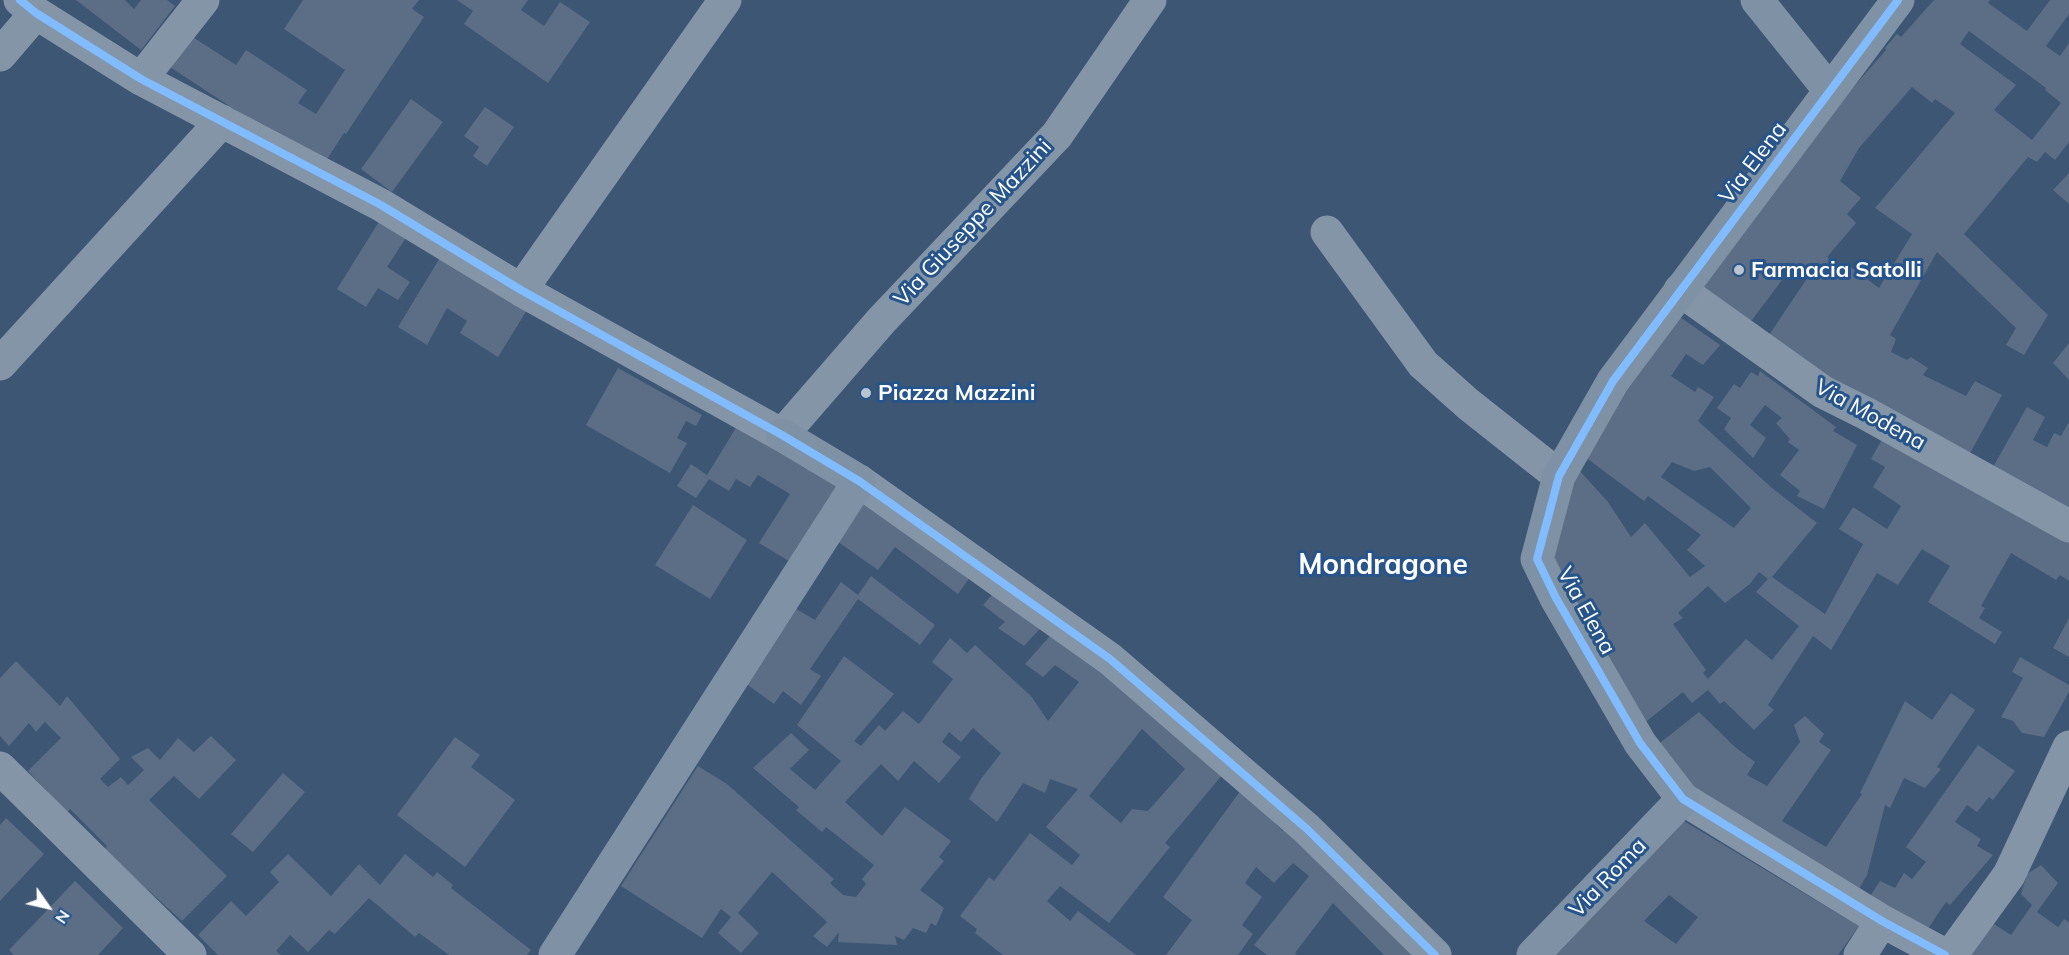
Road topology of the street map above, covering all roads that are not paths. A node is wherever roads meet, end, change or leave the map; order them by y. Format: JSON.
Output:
{"nodes":[{"id":1,"x":203,"y":0,"type":"edge"},
{"id":2,"x":725,"y":0,"type":"edge"},
{"id":3,"x":1150,"y":0,"type":"edge"},
{"id":4,"x":1757,"y":0,"type":"edge"},
{"id":5,"x":1898,"y":0,"type":"edge"},
{"id":6,"x":28,"y":6,"type":"edge"},
{"id":7,"x":0,"y":55,"type":"edge"},
{"id":8,"x":141,"y":79,"type":"junction"},
{"id":9,"x":1830,"y":91,"type":"junction"},
{"id":10,"x":222,"y":121,"type":"junction"},
{"id":11,"x":1328,"y":232,"type":"dead end"},
{"id":12,"x":521,"y":290,"type":"junction"},
{"id":13,"x":1680,"y":290,"type":"junction"},
{"id":14,"x":0,"y":364,"type":"edge"},
{"id":15,"x":782,"y":435,"type":"junction"},
{"id":16,"x":1559,"y":476,"type":"junction"},
{"id":17,"x":859,"y":481,"type":"junction"},
{"id":18,"x":2069,"y":526,"type":"edge"},
{"id":19,"x":2069,"y":747,"type":"edge"},
{"id":20,"x":0,"y":768,"type":"edge"},
{"id":21,"x":1683,"y":800,"type":"junction"},
{"id":22,"x":1882,"y":921,"type":"junction"},
{"id":23,"x":190,"y":955,"type":"edge"},
{"id":24,"x":555,"y":955,"type":"edge"},
{"id":25,"x":1435,"y":955,"type":"edge"},
{"id":26,"x":1533,"y":955,"type":"edge"},
{"id":27,"x":1860,"y":955,"type":"edge"},
{"id":28,"x":1945,"y":955,"type":"edge"},
{"id":29,"x":1951,"y":955,"type":"edge"}],
"edges":[{"from":1,"to":8,"type":"street"},
{"from":2,"to":12,"type":"street"},
{"from":3,"to":15,"type":"street","name":"Via Giuseppe Mazzini"},
{"from":4,"to":9,"type":"street"},
{"from":5,"to":9,"type":"street","name":"Via Elena"},
{"from":6,"to":7,"type":"street"},
{"from":6,"to":8,"type":"street"},
{"from":8,"to":10,"type":"street"},
{"from":9,"to":13,"type":"street","name":"Via Elena"},
{"from":10,"to":12,"type":"street"},
{"from":10,"to":14,"type":"street"},
{"from":11,"to":16,"type":"street"},
{"from":12,"to":15,"type":"street"},
{"from":13,"to":16,"type":"street","name":"Via Elena"},
{"from":13,"to":18,"type":"street","name":"Via Modena"},
{"from":15,"to":17,"type":"street"},
{"from":16,"to":21,"type":"street","name":"Via Elena"},
{"from":17,"to":24,"type":"street"},
{"from":17,"to":25,"type":"street"},
{"from":19,"to":29,"type":"street"},
{"from":20,"to":23,"type":"street"},
{"from":21,"to":22,"type":"street","name":"Via Elena"},
{"from":21,"to":26,"type":"street","name":"Via Roma"},
{"from":22,"to":27,"type":"street"},
{"from":22,"to":28,"type":"street","name":"Via Elena"}]}
